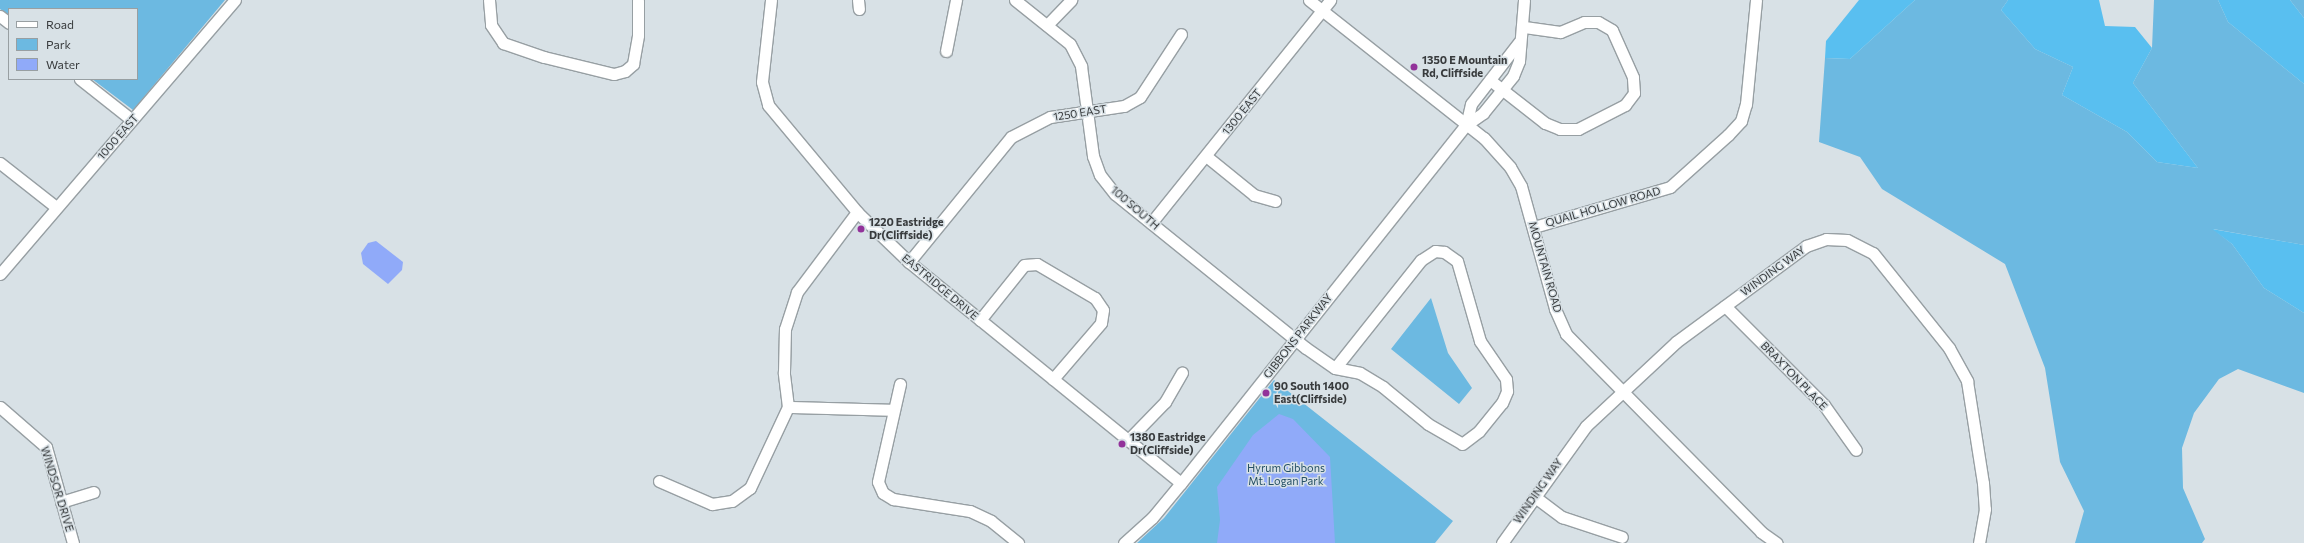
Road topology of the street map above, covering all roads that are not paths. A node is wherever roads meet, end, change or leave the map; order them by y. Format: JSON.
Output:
{"nodes":[{"id":1,"x":235,"y":0,"type":"edge"},
{"id":2,"x":489,"y":0,"type":"edge"},
{"id":3,"x":638,"y":0,"type":"edge"},
{"id":4,"x":771,"y":0,"type":"edge"},
{"id":5,"x":956,"y":0,"type":"edge"},
{"id":6,"x":1014,"y":0,"type":"edge"},
{"id":7,"x":1071,"y":0,"type":"edge"},
{"id":8,"x":1309,"y":0,"type":"edge"},
{"id":9,"x":1330,"y":0,"type":"edge"},
{"id":10,"x":1524,"y":0,"type":"edge"},
{"id":11,"x":1756,"y":0,"type":"edge"},
{"id":12,"x":1322,"y":11,"type":"junction"},
{"id":13,"x":0,"y":16,"type":"edge"},
{"id":14,"x":8,"y":22,"type":"edge"},
{"id":15,"x":1047,"y":25,"type":"junction"},
{"id":16,"x":1524,"y":27,"type":"junction"},
{"id":17,"x":1181,"y":34,"type":"dead end"},
{"id":18,"x":1519,"y":42,"type":"junction"},
{"id":19,"x":946,"y":51,"type":"dead end"},
{"id":20,"x":81,"y":80,"type":"edge"},
{"id":21,"x":1490,"y":80,"type":"junction"},
{"id":22,"x":1502,"y":89,"type":"junction"},
{"id":23,"x":1085,"y":110,"type":"junction"},
{"id":24,"x":132,"y":120,"type":"junction"},
{"id":25,"x":1466,"y":125,"type":"junction"},
{"id":26,"x":1206,"y":156,"type":"junction"},
{"id":27,"x":0,"y":163,"type":"edge"},
{"id":28,"x":1275,"y":200,"type":"dead end"},
{"id":29,"x":56,"y":207,"type":"junction"},
{"id":30,"x":857,"y":212,"type":"junction"},
{"id":31,"x":1151,"y":223,"type":"junction"},
{"id":32,"x":1534,"y":228,"type":"junction"},
{"id":33,"x":909,"y":262,"type":"junction"},
{"id":34,"x":0,"y":274,"type":"edge"},
{"id":35,"x":1725,"y":306,"type":"junction"},
{"id":36,"x":980,"y":320,"type":"junction"},
{"id":37,"x":1295,"y":339,"type":"junction"},
{"id":38,"x":1334,"y":368,"type":"junction"},
{"id":39,"x":1182,"y":373,"type":"dead end"},
{"id":40,"x":1053,"y":379,"type":"junction"},
{"id":41,"x":900,"y":384,"type":"dead end"},
{"id":42,"x":1622,"y":393,"type":"junction"},
{"id":43,"x":0,"y":407,"type":"edge"},
{"id":44,"x":788,"y":407,"type":"junction"},
{"id":45,"x":893,"y":410,"type":"junction"},
{"id":46,"x":1128,"y":440,"type":"junction"},
{"id":47,"x":1856,"y":450,"type":"dead end"},
{"id":48,"x":659,"y":481,"type":"dead end"},
{"id":49,"x":1181,"y":483,"type":"junction"},
{"id":50,"x":93,"y":492,"type":"dead end"},
{"id":51,"x":1535,"y":497,"type":"junction"},
{"id":52,"x":61,"y":502,"type":"junction"},
{"id":53,"x":1622,"y":537,"type":"dead end"},
{"id":54,"x":73,"y":543,"type":"edge"},
{"id":55,"x":1018,"y":543,"type":"edge"},
{"id":56,"x":1124,"y":543,"type":"edge"},
{"id":57,"x":1502,"y":543,"type":"edge"},
{"id":58,"x":1777,"y":543,"type":"edge"},
{"id":59,"x":1978,"y":543,"type":"edge"}],
"edges":[{"from":1,"to":24,"type":"street","name":"1000 EAST"},
{"from":2,"to":3,"type":"street"},
{"from":4,"to":30,"type":"street","name":"EASTRIDGE DRIVE"},
{"from":5,"to":19,"type":"street"},
{"from":6,"to":15,"type":"street","name":"100 SOUTH"},
{"from":7,"to":15,"type":"street"},
{"from":8,"to":12,"type":"street","name":"MOUNTAIN ROAD"},
{"from":9,"to":12,"type":"street","name":"1300 EAST"},
{"from":10,"to":16,"type":"street"},
{"from":11,"to":32,"type":"street","name":"QUAIL HOLLOW ROAD"},
{"from":12,"to":25,"type":"street","name":"MOUNTAIN ROAD"},
{"from":12,"to":26,"type":"street","name":"1300 EAST"},
{"from":13,"to":14,"type":"street"},
{"from":15,"to":23,"type":"street","name":"100 SOUTH"},
{"from":16,"to":18,"type":"street"},
{"from":16,"to":22,"type":"street"},
{"from":17,"to":23,"type":"street","name":"1250 EAST"},
{"from":18,"to":21,"type":"street"},
{"from":18,"to":22,"type":"street"},
{"from":20,"to":24,"type":"street"},
{"from":21,"to":22,"type":"street"},
{"from":21,"to":25,"type":"street"},
{"from":22,"to":25,"type":"street"},
{"from":23,"to":31,"type":"street","name":"100 SOUTH"},
{"from":23,"to":33,"type":"street","name":"1250 EAST"},
{"from":24,"to":29,"type":"street","name":"1000 EAST"},
{"from":25,"to":32,"type":"street","name":"MOUNTAIN ROAD"},
{"from":25,"to":37,"type":"street","name":"GIBBONS PARKWAY"},
{"from":26,"to":28,"type":"street"},
{"from":26,"to":31,"type":"street","name":"1300 EAST"},
{"from":27,"to":29,"type":"street"},
{"from":29,"to":34,"type":"street","name":"1000 EAST"},
{"from":30,"to":33,"type":"street","name":"EASTRIDGE DRIVE"},
{"from":30,"to":44,"type":"street"},
{"from":31,"to":37,"type":"street","name":"100 SOUTH"},
{"from":32,"to":42,"type":"street","name":"MOUNTAIN ROAD"},
{"from":33,"to":36,"type":"street","name":"EASTRIDGE DRIVE"},
{"from":35,"to":42,"type":"street","name":"WINDING WAY"},
{"from":35,"to":47,"type":"street","name":"BRAXTON PLACE"},
{"from":35,"to":59,"type":"street","name":"WINDING WAY"},
{"from":36,"to":40,"type":"street","name":"EASTRIDGE DRIVE"},
{"from":36,"to":40,"type":"street"},
{"from":37,"to":38,"type":"street","name":"100 SOUTH"},
{"from":37,"to":49,"type":"street","name":"GIBBONS PARKWAY"},
{"from":38,"to":38,"type":"street"},
{"from":39,"to":46,"type":"street"},
{"from":40,"to":46,"type":"street","name":"EASTRIDGE DRIVE"},
{"from":41,"to":45,"type":"street"},
{"from":42,"to":51,"type":"street","name":"WINDING WAY"},
{"from":42,"to":58,"type":"street","name":"MOUNTAIN ROAD"},
{"from":43,"to":52,"type":"street","name":"WINDSOR DRIVE"},
{"from":44,"to":45,"type":"street"},
{"from":44,"to":48,"type":"street"},
{"from":45,"to":55,"type":"street"},
{"from":46,"to":49,"type":"street","name":"EASTRIDGE DRIVE"},
{"from":49,"to":56,"type":"street","name":"GIBBONS PARKWAY"},
{"from":50,"to":52,"type":"street"},
{"from":51,"to":53,"type":"street"},
{"from":51,"to":57,"type":"street","name":"WINDING WAY"},
{"from":52,"to":54,"type":"street","name":"WINDSOR DRIVE"}]}
